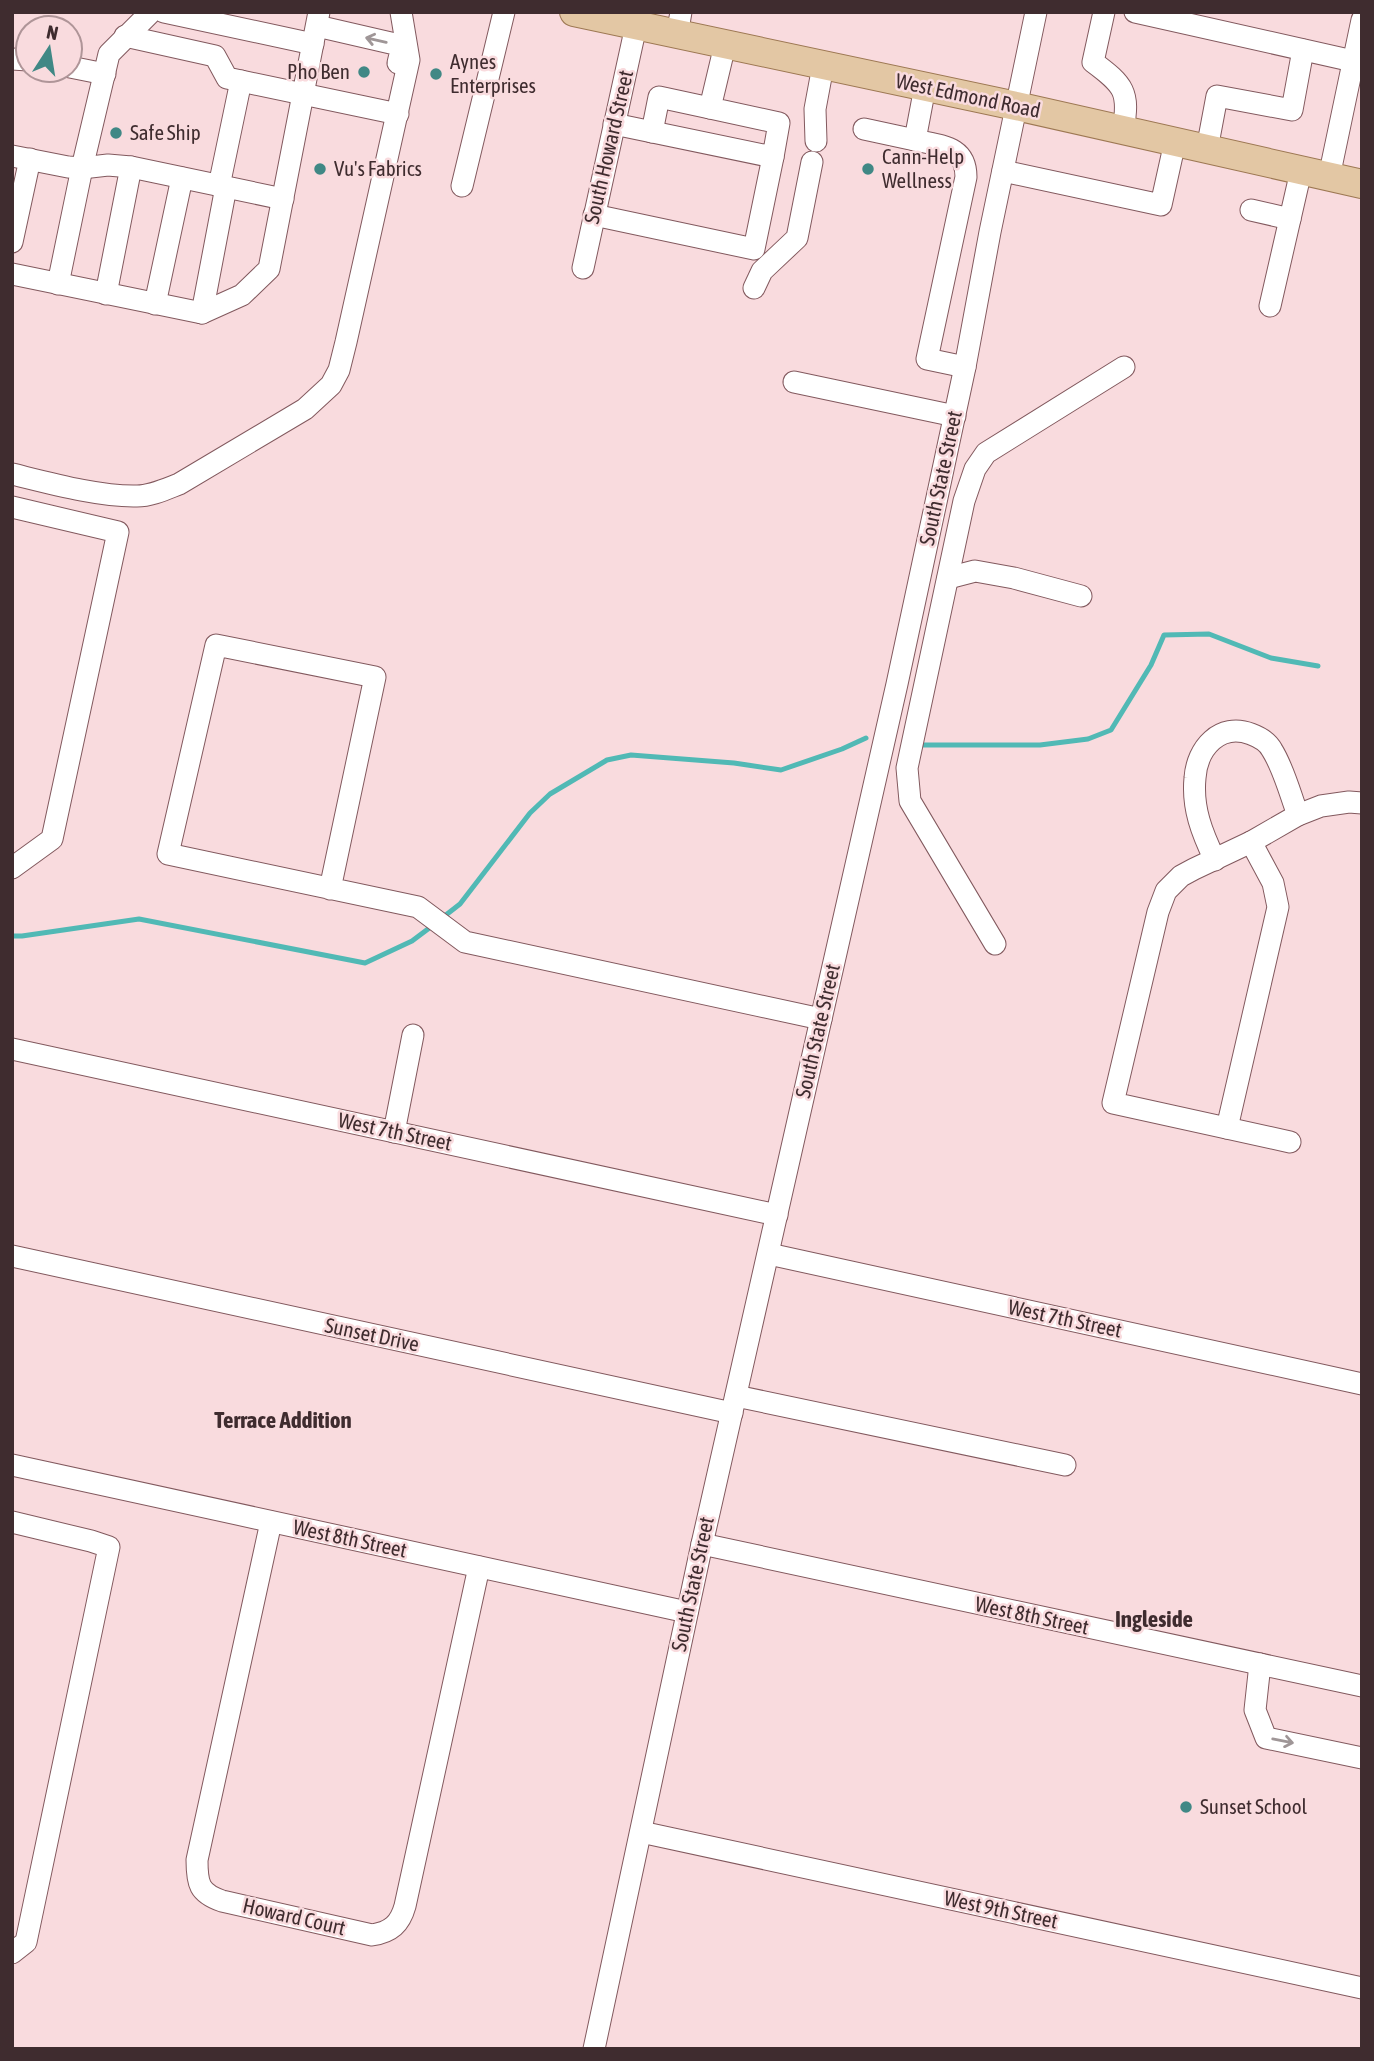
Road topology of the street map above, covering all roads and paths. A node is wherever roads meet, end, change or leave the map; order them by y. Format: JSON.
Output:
{"nodes":[{"id":1,"x":151,"y":12,"type":"edge"},
{"id":2,"x":164,"y":12,"type":"edge"},
{"id":3,"x":401,"y":12,"type":"edge"},
{"id":4,"x":504,"y":12,"type":"edge"},
{"id":5,"x":574,"y":12,"type":"edge"},
{"id":6,"x":1036,"y":12,"type":"edge"},
{"id":7,"x":1104,"y":12,"type":"edge"},
{"id":8,"x":1135,"y":12,"type":"edge"},
{"id":9,"x":1362,"y":20,"type":"edge"},
{"id":10,"x":679,"y":24,"type":"edge"},
{"id":11,"x":636,"y":26,"type":"junction"},
{"id":12,"x":317,"y":27,"type":"edge"},
{"id":13,"x":125,"y":36,"type":"junction"},
{"id":14,"x":724,"y":45,"type":"junction"},
{"id":15,"x":1303,"y":50,"type":"junction"},
{"id":16,"x":1353,"y":61,"type":"junction"},
{"id":17,"x":823,"y":66,"type":"junction"},
{"id":18,"x":84,"y":70,"type":"edge"},
{"id":19,"x":105,"y":74,"type":"junction"},
{"id":20,"x":241,"y":81,"type":"junction"},
{"id":21,"x":925,"y":87,"type":"junction"},
{"id":22,"x":305,"y":90,"type":"junction"},
{"id":23,"x":1016,"y":106,"type":"junction"},
{"id":24,"x":710,"y":108,"type":"junction"},
{"id":25,"x":398,"y":114,"type":"junction"},
{"id":26,"x":1352,"y":119,"type":"edge"},
{"id":27,"x":614,"y":124,"type":"junction"},
{"id":28,"x":864,"y":129,"type":"dead end"},
{"id":29,"x":1123,"y":131,"type":"junction"},
{"id":30,"x":652,"y":132,"type":"junction"},
{"id":31,"x":915,"y":140,"type":"junction"},
{"id":32,"x":1175,"y":142,"type":"junction"},
{"id":33,"x":1207,"y":149,"type":"junction"},
{"id":34,"x":772,"y":157,"type":"junction"},
{"id":35,"x":21,"y":158,"type":"edge"},
{"id":36,"x":131,"y":167,"type":"junction"},
{"id":37,"x":82,"y":168,"type":"junction"},
{"id":38,"x":1301,"y":171,"type":"junction"},
{"id":39,"x":1003,"y":172,"type":"junction"},
{"id":40,"x":1329,"y":177,"type":"junction"},
{"id":41,"x":182,"y":178,"type":"junction"},
{"id":42,"x":1362,"y":184,"type":"edge"},
{"id":43,"x":462,"y":186,"type":"dead end"},
{"id":44,"x":223,"y":187,"type":"junction"},
{"id":45,"x":283,"y":199,"type":"junction"},
{"id":46,"x":1251,"y":210,"type":"dead end"},
{"id":47,"x":594,"y":215,"type":"junction"},
{"id":48,"x":1290,"y":219,"type":"junction"},
{"id":49,"x":956,"y":224,"type":"junction"},
{"id":50,"x":990,"y":232,"type":"junction"},
{"id":51,"x":12,"y":242,"type":"edge"},
{"id":52,"x":583,"y":268,"type":"dead end"},
{"id":53,"x":12,"y":274,"type":"edge"},
{"id":54,"x":58,"y":284,"type":"junction"},
{"id":55,"x":754,"y":288,"type":"dead end"},
{"id":56,"x":106,"y":294,"type":"junction"},
{"id":57,"x":155,"y":304,"type":"junction"},
{"id":58,"x":1270,"y":306,"type":"dead end"},
{"id":59,"x":202,"y":313,"type":"junction"},
{"id":60,"x":965,"y":367,"type":"junction"},
{"id":61,"x":1124,"y":367,"type":"dead end"},
{"id":62,"x":794,"y":382,"type":"dead end"},
{"id":63,"x":955,"y":416,"type":"junction"},
{"id":64,"x":12,"y":474,"type":"edge"},
{"id":65,"x":12,"y":507,"type":"edge"},
{"id":66,"x":948,"y":578,"type":"junction"},
{"id":67,"x":1082,"y":596,"type":"dead end"},
{"id":68,"x":897,"y":684,"type":"junction"},
{"id":69,"x":925,"y":685,"type":"junction"},
{"id":70,"x":1362,"y":803,"type":"edge"},
{"id":71,"x":1298,"y":815,"type":"junction"},
{"id":72,"x":1251,"y":842,"type":"junction"},
{"id":73,"x":1215,"y":860,"type":"junction"},
{"id":74,"x":12,"y":868,"type":"edge"},
{"id":75,"x":330,"y":888,"type":"junction"},
{"id":76,"x":995,"y":944,"type":"dead end"},
{"id":77,"x":821,"y":1019,"type":"junction"},
{"id":78,"x":413,"y":1035,"type":"dead end"},
{"id":79,"x":12,"y":1049,"type":"edge"},
{"id":80,"x":1227,"y":1128,"type":"junction"},
{"id":81,"x":394,"y":1132,"type":"junction"},
{"id":82,"x":1290,"y":1142,"type":"dead end"},
{"id":83,"x":777,"y":1215,"type":"junction"},
{"id":84,"x":769,"y":1254,"type":"junction"},
{"id":85,"x":12,"y":1256,"type":"edge"},
{"id":86,"x":1362,"y":1384,"type":"edge"},
{"id":87,"x":734,"y":1405,"type":"junction"},
{"id":88,"x":12,"y":1465,"type":"edge"},
{"id":89,"x":1065,"y":1465,"type":"dead end"},
{"id":90,"x":12,"y":1522,"type":"edge"},
{"id":91,"x":271,"y":1522,"type":"junction"},
{"id":92,"x":702,"y":1544,"type":"junction"},
{"id":93,"x":479,"y":1567,"type":"junction"},
{"id":94,"x":687,"y":1612,"type":"junction"},
{"id":95,"x":1260,"y":1664,"type":"junction"},
{"id":96,"x":1362,"y":1686,"type":"edge"},
{"id":97,"x":1362,"y":1758,"type":"edge"},
{"id":98,"x":641,"y":1832,"type":"junction"},
{"id":99,"x":12,"y":1953,"type":"edge"},
{"id":100,"x":1362,"y":1988,"type":"edge"},
{"id":101,"x":594,"y":2049,"type":"edge"}],
"edges":[{"from":1,"to":13,"type":"street"},
{"from":2,"to":12,"type":"street"},
{"from":3,"to":25,"type":"street"},
{"from":4,"to":43,"type":"street"},
{"from":5,"to":11,"type":"main road","name":"West Edmond Road"},
{"from":6,"to":23,"type":"street","name":"South State Street"},
{"from":7,"to":29,"type":"street"},
{"from":8,"to":15,"type":"street"},
{"from":9,"to":16,"type":"street"},
{"from":10,"to":11,"type":"main road","name":"West Edmond Road"},
{"from":10,"to":14,"type":"main road","name":"West Edmond Road"},
{"from":11,"to":27,"type":"street","name":"South Howard Street"},
{"from":12,"to":22,"type":"street"},
{"from":22,"to":12,"type":"street","one_way":true},
{"from":13,"to":19,"type":"street"},
{"from":13,"to":20,"type":"street"},
{"from":14,"to":17,"type":"main road","name":"West Edmond Road"},
{"from":14,"to":24,"type":"street"},
{"from":15,"to":16,"type":"street"},
{"from":15,"to":33,"type":"street"},
{"from":16,"to":26,"type":"street"},
{"from":17,"to":21,"type":"main road","name":"West Edmond Road"},
{"from":17,"to":55,"type":"street"},
{"from":18,"to":19,"type":"street"},
{"from":19,"to":37,"type":"street"},
{"from":20,"to":22,"type":"street"},
{"from":20,"to":44,"type":"street"},
{"from":21,"to":23,"type":"main road","name":"West Edmond Road"},
{"from":21,"to":31,"type":"street"},
{"from":22,"to":25,"type":"street"},
{"from":22,"to":45,"type":"street"},
{"from":23,"to":29,"type":"main road","name":"West Edmond Road"},
{"from":23,"to":39,"type":"street","name":"South State Street"},
{"from":24,"to":30,"type":"street"},
{"from":24,"to":34,"type":"street"},
{"from":25,"to":64,"type":"street"},
{"from":26,"to":40,"type":"street"},
{"from":27,"to":30,"type":"street"},
{"from":27,"to":47,"type":"street","name":"South Howard Street"},
{"from":28,"to":31,"type":"street"},
{"from":29,"to":32,"type":"main road","name":"West Edmond Road"},
{"from":30,"to":34,"type":"street"},
{"from":31,"to":49,"type":"street"},
{"from":32,"to":33,"type":"main road","name":"West Edmond Road"},
{"from":32,"to":39,"type":"street"},
{"from":33,"to":38,"type":"main road","name":"West Edmond Road"},
{"from":34,"to":47,"type":"street"},
{"from":35,"to":37,"type":"street"},
{"from":35,"to":51,"type":"street"},
{"from":36,"to":37,"type":"street"},
{"from":36,"to":41,"type":"street"},
{"from":36,"to":56,"type":"street"},
{"from":37,"to":54,"type":"street"},
{"from":38,"to":40,"type":"main road","name":"West Edmond Road"},
{"from":38,"to":48,"type":"street"},
{"from":39,"to":50,"type":"street","name":"South State Street"},
{"from":40,"to":42,"type":"main road","name":"West Edmond Road"},
{"from":41,"to":44,"type":"street"},
{"from":41,"to":57,"type":"street"},
{"from":44,"to":45,"type":"street"},
{"from":44,"to":59,"type":"street"},
{"from":45,"to":59,"type":"street"},
{"from":46,"to":48,"type":"street"},
{"from":47,"to":52,"type":"street","name":"South Howard Street"},
{"from":48,"to":58,"type":"street"},
{"from":49,"to":50,"type":"street"},
{"from":49,"to":60,"type":"street"},
{"from":50,"to":60,"type":"street","name":"South State Street"},
{"from":53,"to":54,"type":"street"},
{"from":54,"to":56,"type":"street"},
{"from":56,"to":57,"type":"street"},
{"from":57,"to":59,"type":"street"},
{"from":60,"to":63,"type":"street","name":"South State Street"},
{"from":61,"to":66,"type":"street"},
{"from":62,"to":63,"type":"street"},
{"from":63,"to":68,"type":"street","name":"South State Street"},
{"from":65,"to":74,"type":"street"},
{"from":66,"to":67,"type":"street"},
{"from":66,"to":69,"type":"street"},
{"from":68,"to":69,"type":"street"},
{"from":68,"to":77,"type":"street","name":"South State Street"},
{"from":69,"to":76,"type":"street"},
{"from":70,"to":71,"type":"street"},
{"from":71,"to":72,"type":"street"},
{"from":71,"to":73,"type":"street"},
{"from":72,"to":73,"type":"street"},
{"from":72,"to":80,"type":"street"},
{"from":73,"to":80,"type":"street"},
{"from":75,"to":75,"type":"street"},
{"from":75,"to":77,"type":"street"},
{"from":77,"to":83,"type":"street","name":"South State Street"},
{"from":78,"to":81,"type":"street"},
{"from":79,"to":81,"type":"street","name":"West 7th Street"},
{"from":80,"to":82,"type":"street"},
{"from":81,"to":83,"type":"street","name":"West 7th Street"},
{"from":83,"to":84,"type":"street","name":"South State Street"},
{"from":84,"to":86,"type":"street","name":"West 7th Street"},
{"from":84,"to":87,"type":"street","name":"South State Street"},
{"from":85,"to":87,"type":"street","name":"Sunset Drive"},
{"from":87,"to":89,"type":"street","name":"Sunset Drive"},
{"from":87,"to":92,"type":"street","name":"South State Street"},
{"from":88,"to":91,"type":"street","name":"West 8th Street"},
{"from":90,"to":99,"type":"street"},
{"from":91,"to":93,"type":"street","name":"West 8th Street"},
{"from":91,"to":93,"type":"street","name":"Howard Court"},
{"from":92,"to":94,"type":"street","name":"South State Street"},
{"from":92,"to":95,"type":"street","name":"West 8th Street"},
{"from":93,"to":94,"type":"street","name":"West 8th Street"},
{"from":94,"to":98,"type":"street","name":"South State Street"},
{"from":95,"to":96,"type":"street","name":"West 8th Street"},
{"from":95,"to":97,"type":"street","one_way":true},
{"from":98,"to":100,"type":"street","name":"West 9th Street"},
{"from":98,"to":101,"type":"street","name":"South State Street"}]}
